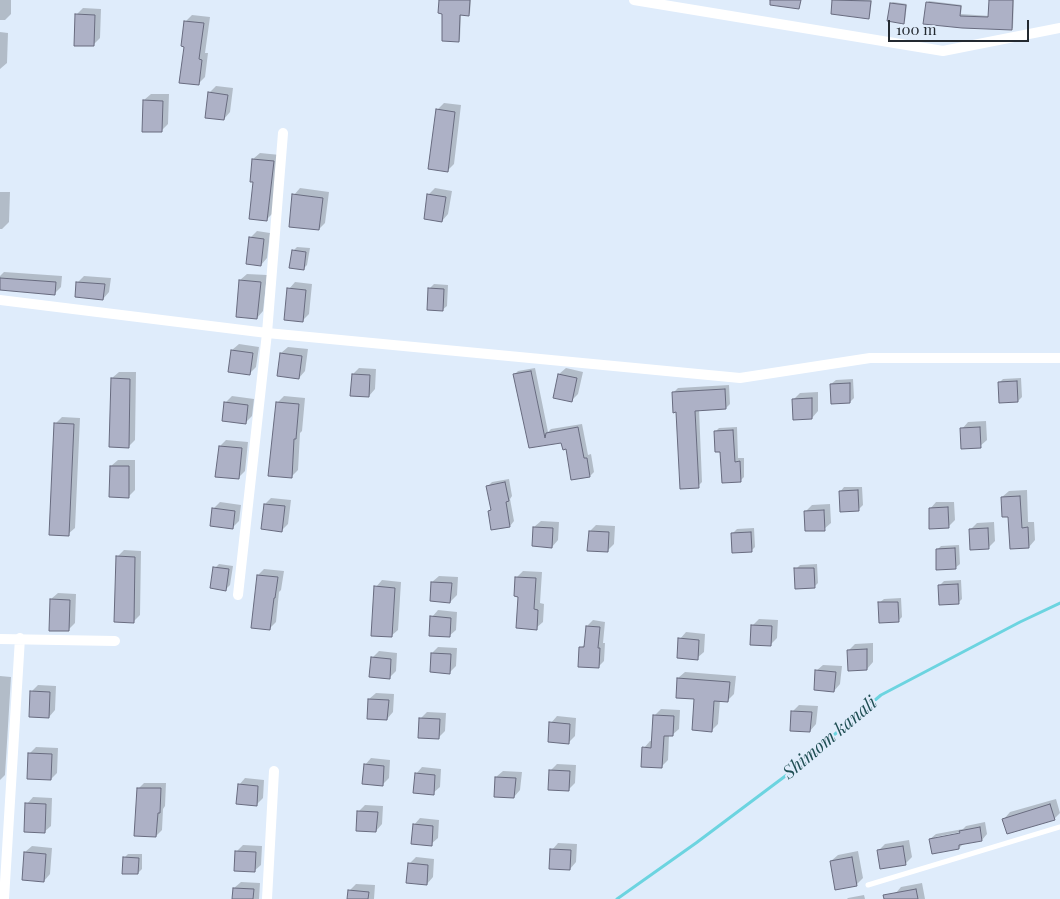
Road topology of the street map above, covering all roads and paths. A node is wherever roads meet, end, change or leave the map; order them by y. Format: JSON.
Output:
{"nodes":[{"id":1,"x":634,"y":0,"type":"edge"},
{"id":2,"x":1060,"y":28,"type":"edge"},
{"id":3,"x":283,"y":133,"type":"dead end"},
{"id":4,"x":0,"y":300,"type":"edge"},
{"id":5,"x":267,"y":333,"type":"junction"},
{"id":6,"x":1060,"y":358,"type":"edge"},
{"id":7,"x":238,"y":595,"type":"dead end"},
{"id":8,"x":20,"y":638,"type":"junction"},
{"id":9,"x":0,"y":639,"type":"edge"},
{"id":10,"x":115,"y":641,"type":"dead end"},
{"id":11,"x":274,"y":770,"type":"dead end"},
{"id":12,"x":1060,"y":827,"type":"edge"},
{"id":13,"x":868,"y":885,"type":"dead end"},
{"id":14,"x":4,"y":899,"type":"edge"},
{"id":15,"x":267,"y":899,"type":"edge"}],
"edges":[{"from":1,"to":2,"type":"street"},
{"from":3,"to":5,"type":"street"},
{"from":4,"to":5,"type":"street"},
{"from":5,"to":6,"type":"street"},
{"from":5,"to":7,"type":"street"},
{"from":8,"to":9,"type":"street"},
{"from":8,"to":10,"type":"street"},
{"from":8,"to":14,"type":"street"},
{"from":11,"to":15,"type":"street"},
{"from":12,"to":13,"type":"lane"}]}
